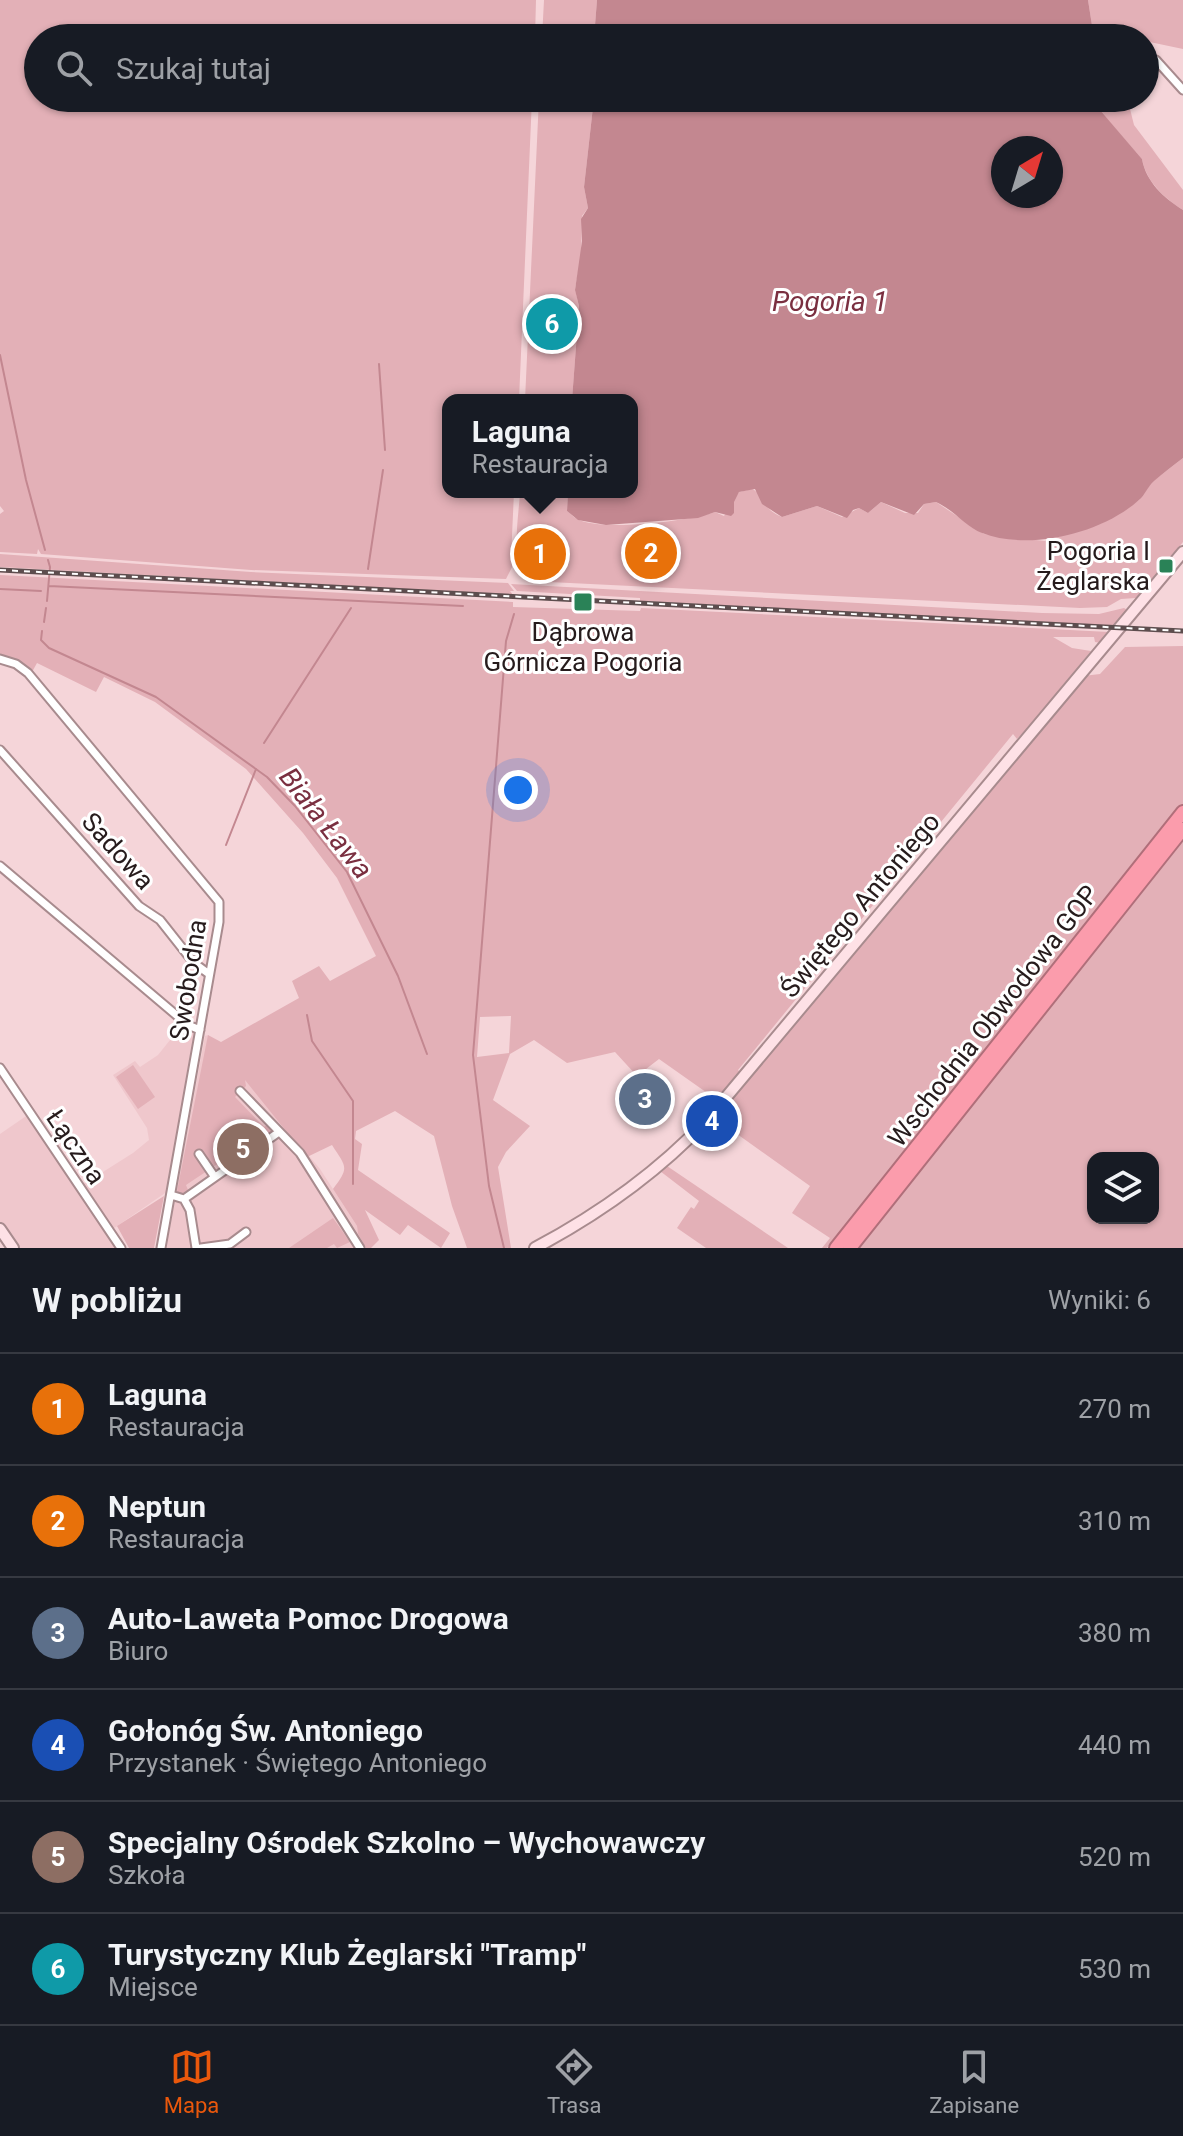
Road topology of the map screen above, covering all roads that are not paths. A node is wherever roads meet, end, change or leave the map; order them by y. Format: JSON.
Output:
{"nodes":[{"id":1,"x":1159,"y":63,"type":"edge"},
{"id":2,"x":1183,"y":90,"type":"edge"},
{"id":3,"x":1183,"y":552,"type":"edge"},
{"id":4,"x":0,"y":659,"type":"edge"},
{"id":5,"x":0,"y":750,"type":"edge"},
{"id":6,"x":1183,"y":812,"type":"edge"},
{"id":7,"x":1183,"y":829,"type":"edge"},
{"id":8,"x":0,"y":866,"type":"edge"},
{"id":9,"x":209,"y":974,"type":"junction"},
{"id":10,"x":200,"y":1030,"type":"junction"},
{"id":11,"x":0,"y":1068,"type":"edge"},
{"id":12,"x":240,"y":1091,"type":"dead end"},
{"id":13,"x":279,"y":1132,"type":"junction"},
{"id":14,"x":199,"y":1154,"type":"dead end"},
{"id":15,"x":214,"y":1176,"type":"junction"},
{"id":16,"x":171,"y":1195,"type":"junction"},
{"id":17,"x":184,"y":1199,"type":"junction"},
{"id":18,"x":0,"y":1229,"type":"edge"},
{"id":19,"x":246,"y":1232,"type":"dead end"},
{"id":20,"x":13,"y":1248,"type":"edge"},
{"id":21,"x":121,"y":1248,"type":"edge"},
{"id":22,"x":161,"y":1248,"type":"edge"},
{"id":23,"x":198,"y":1248,"type":"edge"},
{"id":24,"x":360,"y":1248,"type":"edge"},
{"id":25,"x":535,"y":1248,"type":"edge"},
{"id":26,"x":836,"y":1248,"type":"edge"},
{"id":27,"x":850,"y":1248,"type":"edge"}],
"edges":[{"from":1,"to":2,"type":"street"},
{"from":3,"to":25,"type":"street","name":"Świętego Antoniego"},
{"from":4,"to":9,"type":"street","name":"Swobodna"},
{"from":5,"to":9,"type":"street","name":"Sadowa"},
{"from":6,"to":26,"type":"highway","name":"Wschodnia Obwodowa GOP"},
{"from":7,"to":27,"type":"highway","name":"Wschodnia Obwodowa GOP"},
{"from":8,"to":10,"type":"street"},
{"from":9,"to":10,"type":"street","name":"Swobodna"},
{"from":10,"to":16,"type":"street","name":"Swobodna"},
{"from":11,"to":21,"type":"street","name":"Łączna"},
{"from":12,"to":13,"type":"street"},
{"from":13,"to":15,"type":"street"},
{"from":13,"to":24,"type":"street"},
{"from":14,"to":15,"type":"street"},
{"from":15,"to":17,"type":"street"},
{"from":16,"to":17,"type":"street"},
{"from":16,"to":22,"type":"street","name":"Swobodna"},
{"from":17,"to":23,"type":"street"},
{"from":18,"to":20,"type":"street"},
{"from":19,"to":23,"type":"street"}]}
